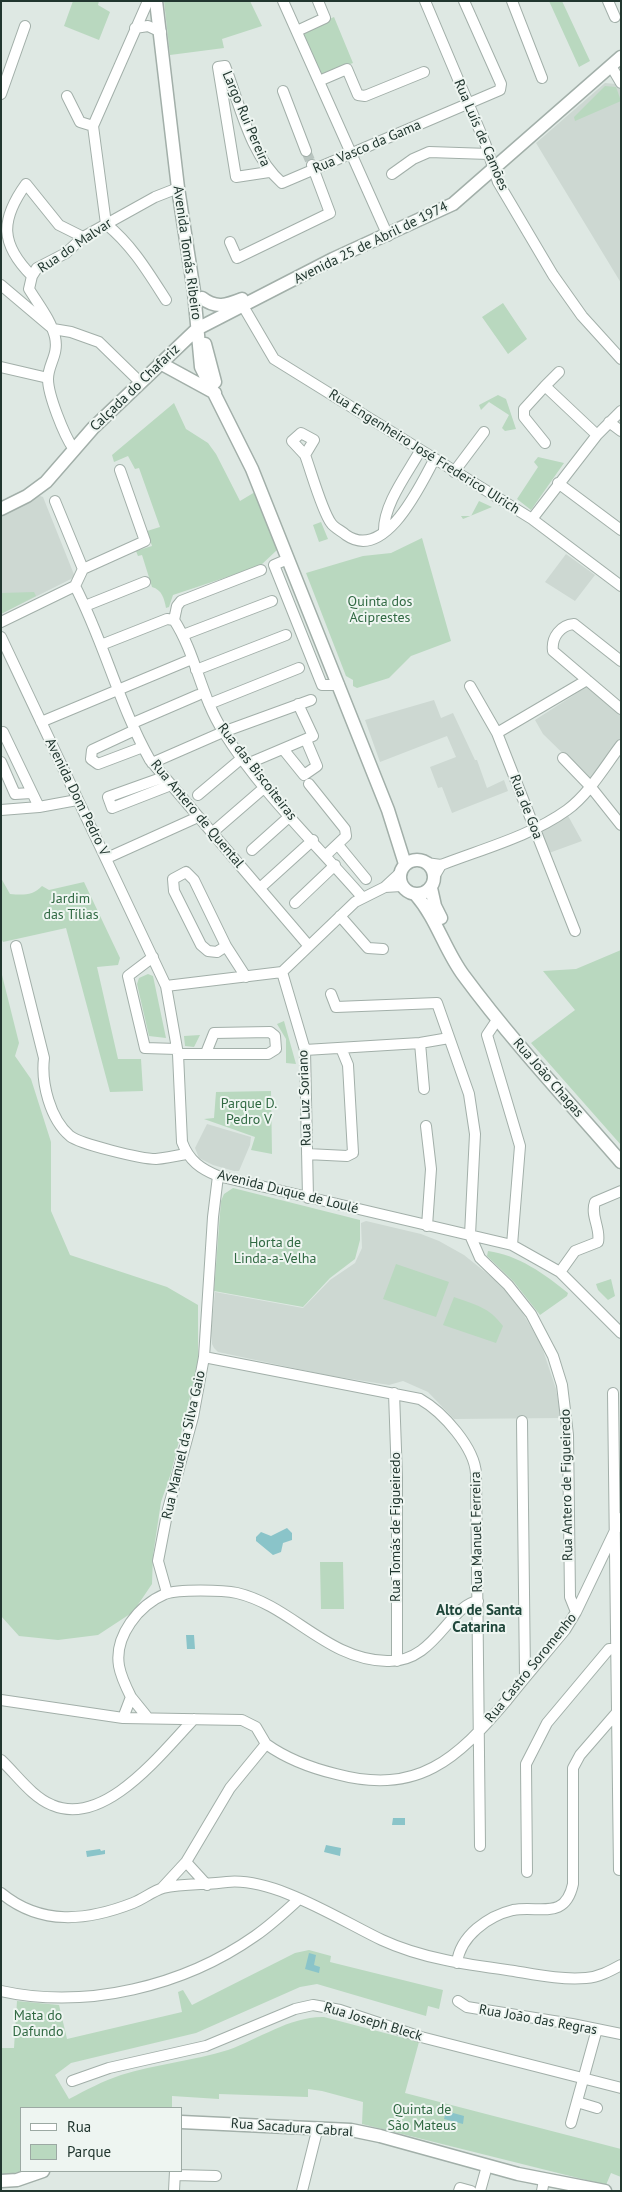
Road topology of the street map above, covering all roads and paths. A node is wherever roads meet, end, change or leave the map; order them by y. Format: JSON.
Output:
{"nodes":[{"id":1,"x":148,"y":1,"type":"edge"},
{"id":2,"x":156,"y":1,"type":"edge"},
{"id":3,"x":283,"y":1,"type":"edge"},
{"id":4,"x":318,"y":1,"type":"edge"},
{"id":5,"x":464,"y":1,"type":"edge"},
{"id":6,"x":512,"y":1,"type":"edge"},
{"id":7,"x":608,"y":1,"type":"edge"},
{"id":8,"x":428,"y":2,"type":"edge"},
{"id":9,"x":614,"y":17,"type":"dead end"},
{"id":10,"x":25,"y":26,"type":"dead end"},
{"id":11,"x":135,"y":28,"type":"junction"},
{"id":12,"x":297,"y":31,"type":"junction"},
{"id":13,"x":161,"y":32,"type":"junction"},
{"id":14,"x":621,"y":57,"type":"edge"},
{"id":15,"x":611,"y":66,"type":"junction"},
{"id":16,"x":424,"y":72,"type":"dead end"},
{"id":17,"x":542,"y":78,"type":"dead end"},
{"id":18,"x":319,"y":81,"type":"junction"},
{"id":19,"x":621,"y":83,"type":"edge"},
{"id":20,"x":284,"y":91,"type":"dead end"},
{"id":21,"x":1,"y":94,"type":"edge"},
{"id":22,"x":66,"y":96,"type":"dead end"},
{"id":23,"x":468,"y":104,"type":"junction"},
{"id":24,"x":93,"y":126,"type":"junction"},
{"id":25,"x":306,"y":151,"type":"tunnel mouth"},
{"id":26,"x":350,"y":154,"type":"junction"},
{"id":27,"x":489,"y":154,"type":"junction"},
{"id":28,"x":313,"y":168,"type":"junction"},
{"id":29,"x":496,"y":169,"type":"junction"},
{"id":30,"x":269,"y":172,"type":"junction"},
{"id":31,"x":392,"y":174,"type":"dead end"},
{"id":32,"x":182,"y":187,"type":"junction"},
{"id":33,"x":106,"y":224,"type":"junction"},
{"id":34,"x":388,"y":236,"type":"junction"},
{"id":35,"x":83,"y":237,"type":"junction"},
{"id":36,"x":230,"y":242,"type":"dead end"},
{"id":37,"x":32,"y":276,"type":"junction"},
{"id":38,"x":1,"y":285,"type":"edge"},
{"id":39,"x":264,"y":295,"type":"junction"},
{"id":40,"x":202,"y":298,"type":"junction"},
{"id":41,"x":166,"y":300,"type":"dead end"},
{"id":42,"x":243,"y":306,"type":"junction"},
{"id":43,"x":201,"y":327,"type":"junction"},
{"id":44,"x":53,"y":329,"type":"junction"},
{"id":45,"x":621,"y":359,"type":"edge"},
{"id":46,"x":160,"y":363,"type":"junction"},
{"id":47,"x":1,"y":367,"type":"edge"},
{"id":48,"x":559,"y":372,"type":"dead end"},
{"id":49,"x":48,"y":378,"type":"junction"},
{"id":50,"x":140,"y":382,"type":"junction"},
{"id":51,"x":545,"y":386,"type":"junction"},
{"id":52,"x":217,"y":395,"type":"junction"},
{"id":53,"x":621,"y":411,"type":"edge"},
{"id":54,"x":609,"y":422,"type":"junction"},
{"id":55,"x":621,"y":431,"type":"edge"},
{"id":56,"x":484,"y":432,"type":"dead end"},
{"id":57,"x":597,"y":435,"type":"junction"},
{"id":58,"x":545,"y":444,"type":"dead end"},
{"id":59,"x":74,"y":448,"type":"junction"},
{"id":60,"x":420,"y":451,"type":"junction"},
{"id":61,"x":305,"y":455,"type":"dead end"},
{"id":62,"x":434,"y":460,"type":"junction"},
{"id":63,"x":120,"y":470,"type":"dead end"},
{"id":64,"x":454,"y":472,"type":"junction"},
{"id":65,"x":558,"y":483,"type":"junction"},
{"id":66,"x":55,"y":501,"type":"dead end"},
{"id":67,"x":1,"y":509,"type":"edge"},
{"id":68,"x":532,"y":518,"type":"junction"},
{"id":69,"x":621,"y":530,"type":"edge"},
{"id":70,"x":384,"y":532,"type":"junction"},
{"id":71,"x":83,"y":569,"type":"junction"},
{"id":72,"x":261,"y":570,"type":"dead end"},
{"id":73,"x":145,"y":582,"type":"dead end"},
{"id":74,"x":75,"y":586,"type":"junction"},
{"id":75,"x":621,"y":586,"type":"edge"},
{"id":76,"x":272,"y":601,"type":"dead end"},
{"id":77,"x":85,"y":606,"type":"junction"},
{"id":78,"x":174,"y":620,"type":"junction"},
{"id":79,"x":1,"y":622,"type":"edge"},
{"id":80,"x":183,"y":635,"type":"junction"},
{"id":81,"x":286,"y":635,"type":"dead end"},
{"id":82,"x":1,"y":637,"type":"edge"},
{"id":83,"x":101,"y":645,"type":"junction"},
{"id":84,"x":192,"y":659,"type":"junction"},
{"id":85,"x":621,"y":661,"type":"edge"},
{"id":86,"x":299,"y":668,"type":"dead end"},
{"id":87,"x":196,"y":670,"type":"junction"},
{"id":88,"x":587,"y":680,"type":"junction"},
{"id":89,"x":470,"y":686,"type":"dead end"},
{"id":90,"x":119,"y":688,"type":"junction"},
{"id":91,"x":198,"y":695,"type":"dead end"},
{"id":92,"x":312,"y":700,"type":"dead end"},
{"id":93,"x":209,"y":704,"type":"junction"},
{"id":94,"x":298,"y":704,"type":"junction"},
{"id":95,"x":621,"y":709,"type":"edge"},
{"id":96,"x":41,"y":722,"type":"junction"},
{"id":97,"x":134,"y":727,"type":"junction"},
{"id":98,"x":223,"y":732,"type":"junction"},
{"id":99,"x":1,"y":733,"type":"edge"},
{"id":100,"x":498,"y":733,"type":"junction"},
{"id":101,"x":309,"y":738,"type":"junction"},
{"id":102,"x":621,"y":745,"type":"edge"},
{"id":103,"x":143,"y":746,"type":"junction"},
{"id":104,"x":283,"y":749,"type":"junction"},
{"id":105,"x":564,"y":758,"type":"dead end"},
{"id":106,"x":244,"y":761,"type":"junction"},
{"id":107,"x":1,"y":762,"type":"edge"},
{"id":108,"x":152,"y":763,"type":"junction"},
{"id":109,"x":168,"y":781,"type":"junction"},
{"id":110,"x":309,"y":784,"type":"dead end"},
{"id":111,"x":590,"y":786,"type":"junction"},
{"id":112,"x":265,"y":787,"type":"junction"},
{"id":113,"x":31,"y":793,"type":"junction"},
{"id":114,"x":198,"y":795,"type":"dead end"},
{"id":115,"x":77,"y":800,"type":"junction"},
{"id":116,"x":39,"y":807,"type":"junction"},
{"id":117,"x":1,"y":810,"type":"edge"},
{"id":118,"x":290,"y":816,"type":"junction"},
{"id":119,"x":198,"y":817,"type":"junction"},
{"id":120,"x":621,"y":825,"type":"edge"},
{"id":121,"x":534,"y":828,"type":"junction"},
{"id":122,"x":213,"y":832,"type":"junction"},
{"id":123,"x":313,"y":840,"type":"junction"},
{"id":124,"x":338,"y":845,"type":"junction"},
{"id":125,"x":252,"y":850,"type":"dead end"},
{"id":126,"x":326,"y":855,"type":"junction"},
{"id":127,"x":106,"y":858,"type":"junction"},
{"id":128,"x":335,"y":865,"type":"junction"},
{"id":129,"x":441,"y":865,"type":"junction"},
{"id":130,"x":409,"y":870,"type":"junction"},
{"id":131,"x":366,"y":879,"type":"dead end"},
{"id":132,"x":433,"y":882,"type":"junction"},
{"id":133,"x":260,"y":888,"type":"junction"},
{"id":134,"x":416,"y":895,"type":"junction"},
{"id":135,"x":362,"y":897,"type":"junction"},
{"id":136,"x":295,"y":903,"type":"dead end"},
{"id":137,"x":340,"y":916,"type":"junction"},
{"id":138,"x":575,"y":931,"type":"dead end"},
{"id":139,"x":308,"y":945,"type":"junction"},
{"id":140,"x":16,"y":946,"type":"dead end"},
{"id":141,"x":226,"y":946,"type":"junction"},
{"id":142,"x":382,"y":948,"type":"dead end"},
{"id":143,"x":153,"y":958,"type":"junction"},
{"id":144,"x":282,"y":972,"type":"junction"},
{"id":145,"x":246,"y":977,"type":"junction"},
{"id":146,"x":166,"y":986,"type":"junction"},
{"id":147,"x":477,"y":992,"type":"junction"},
{"id":148,"x":331,"y":994,"type":"dead end"},
{"id":149,"x":497,"y":1020,"type":"junction"},
{"id":150,"x":448,"y":1038,"type":"junction"},
{"id":151,"x":420,"y":1043,"type":"junction"},
{"id":152,"x":341,"y":1048,"type":"junction"},
{"id":153,"x":305,"y":1050,"type":"junction"},
{"id":154,"x":178,"y":1052,"type":"junction"},
{"id":155,"x":206,"y":1053,"type":"junction"},
{"id":156,"x":424,"y":1089,"type":"dead end"},
{"id":157,"x":426,"y":1126,"type":"dead end"},
{"id":158,"x":186,"y":1154,"type":"junction"},
{"id":159,"x":307,"y":1154,"type":"junction"},
{"id":160,"x":621,"y":1162,"type":"edge"},
{"id":161,"x":218,"y":1176,"type":"junction"},
{"id":162,"x":621,"y":1191,"type":"edge"},
{"id":163,"x":308,"y":1198,"type":"junction"},
{"id":164,"x":427,"y":1226,"type":"junction"},
{"id":165,"x":470,"y":1235,"type":"junction"},
{"id":166,"x":512,"y":1245,"type":"junction"},
{"id":167,"x":560,"y":1272,"type":"junction"},
{"id":168,"x":621,"y":1333,"type":"edge"},
{"id":169,"x":204,"y":1358,"type":"junction"},
{"id":170,"x":394,"y":1393,"type":"junction"},
{"id":171,"x":613,"y":1393,"type":"dead end"},
{"id":172,"x":522,"y":1421,"type":"dead end"},
{"id":173,"x":621,"y":1518,"type":"edge"},
{"id":174,"x":614,"y":1532,"type":"junction"},
{"id":175,"x":166,"y":1593,"type":"junction"},
{"id":176,"x":478,"y":1601,"type":"junction"},
{"id":177,"x":576,"y":1612,"type":"junction"},
{"id":178,"x":616,"y":1649,"type":"junction"},
{"id":179,"x":397,"y":1661,"type":"junction"},
{"id":180,"x":525,"y":1677,"type":"junction"},
{"id":181,"x":132,"y":1697,"type":"junction"},
{"id":182,"x":1,"y":1700,"type":"edge"},
{"id":183,"x":619,"y":1709,"type":"edge"},
{"id":184,"x":123,"y":1718,"type":"junction"},
{"id":185,"x":148,"y":1718,"type":"junction"},
{"id":186,"x":194,"y":1719,"type":"junction"},
{"id":187,"x":170,"y":1720,"type":"junction"},
{"id":188,"x":478,"y":1734,"type":"junction"},
{"id":189,"x":173,"y":1740,"type":"junction"},
{"id":190,"x":266,"y":1744,"type":"junction"},
{"id":191,"x":1,"y":1760,"type":"edge"},
{"id":192,"x":480,"y":1846,"type":"dead end"},
{"id":193,"x":186,"y":1862,"type":"junction"},
{"id":194,"x":619,"y":1870,"type":"dead end"},
{"id":195,"x":527,"y":1872,"type":"dead end"},
{"id":196,"x":207,"y":1885,"type":"junction"},
{"id":197,"x":162,"y":1888,"type":"junction"},
{"id":198,"x":1,"y":1893,"type":"edge"},
{"id":199,"x":299,"y":1899,"type":"junction"},
{"id":200,"x":457,"y":1963,"type":"junction"},
{"id":201,"x":621,"y":1965,"type":"edge"},
{"id":202,"x":1,"y":1991,"type":"edge"},
{"id":203,"x":458,"y":2001,"type":"dead end"},
{"id":204,"x":597,"y":2030,"type":"junction"},
{"id":205,"x":621,"y":2034,"type":"edge"},
{"id":206,"x":584,"y":2078,"type":"junction"},
{"id":207,"x":72,"y":2081,"type":"dead end"},
{"id":208,"x":621,"y":2088,"type":"edge"},
{"id":209,"x":577,"y":2102,"type":"junction"},
{"id":210,"x":597,"y":2108,"type":"dead end"},
{"id":211,"x":182,"y":2122,"type":"edge"},
{"id":212,"x":571,"y":2123,"type":"dead end"},
{"id":213,"x":318,"y":2127,"type":"junction"},
{"id":214,"x":487,"y":2166,"type":"junction"},
{"id":215,"x":40,"y":2172,"type":"edge"},
{"id":216,"x":175,"y":2173,"type":"edge"},
{"id":217,"x":216,"y":2176,"type":"dead end"},
{"id":218,"x":1,"y":2181,"type":"edge"},
{"id":219,"x":543,"y":2185,"type":"edge"},
{"id":220,"x":174,"y":2191,"type":"edge"},
{"id":221,"x":302,"y":2191,"type":"edge"},
{"id":222,"x":459,"y":2191,"type":"edge"},
{"id":223,"x":471,"y":2191,"type":"edge"},
{"id":224,"x":480,"y":2191,"type":"edge"},
{"id":225,"x":605,"y":2191,"type":"edge"}],
"edges":[{"from":1,"to":11,"type":"street"},
{"from":2,"to":13,"type":"street","name":"Avenida Tomás Ribeiro"},
{"from":3,"to":12,"type":"street"},
{"from":4,"to":12,"type":"street"},
{"from":5,"to":23,"type":"street","name":"Rua Vasco da Gama"},
{"from":6,"to":17,"type":"street"},
{"from":7,"to":9,"type":"street"},
{"from":8,"to":23,"type":"street","name":"Rua Luís de Camões"},
{"from":10,"to":21,"type":"street"},
{"from":11,"to":13,"type":"street"},
{"from":11,"to":24,"type":"street"},
{"from":12,"to":18,"type":"street"},
{"from":13,"to":32,"type":"street","name":"Avenida Tomás Ribeiro"},
{"from":14,"to":15,"type":"street","name":"Avenida 25 de Abril de 1974"},
{"from":15,"to":19,"type":"street"},
{"from":15,"to":29,"type":"street","name":"Avenida 25 de Abril de 1974"},
{"from":16,"to":18,"type":"street"},
{"from":18,"to":26,"type":"street"},
{"from":20,"to":25,"type":"street"},
{"from":22,"to":24,"type":"street"},
{"from":23,"to":26,"type":"street","name":"Rua Vasco da Gama"},
{"from":23,"to":27,"type":"street","name":"Rua Luís de Camões"},
{"from":24,"to":33,"type":"street"},
{"from":26,"to":28,"type":"street","name":"Rua Vasco da Gama"},
{"from":26,"to":34,"type":"street"},
{"from":27,"to":29,"type":"street","name":"Rua Luís de Camões"},
{"from":27,"to":31,"type":"street"},
{"from":28,"to":30,"type":"street","name":"Rua Vasco da Gama"},
{"from":28,"to":36,"type":"street"},
{"from":29,"to":34,"type":"street","name":"Avenida 25 de Abril de 1974"},
{"from":29,"to":45,"type":"street","name":"Rua Luís de Camões"},
{"from":30,"to":30,"type":"street","name":"Largo Rui Pereira"},
{"from":32,"to":33,"type":"street","name":"Rua do Malvar"},
{"from":32,"to":40,"type":"street","name":"Avenida Tomás Ribeiro"},
{"from":32,"to":43,"type":"street","name":"Avenida Tomás Ribeiro"},
{"from":33,"to":35,"type":"street","name":"Rua do Malvar"},
{"from":33,"to":41,"type":"street"},
{"from":34,"to":39,"type":"street","name":"Avenida 25 de Abril de 1974"},
{"from":35,"to":37,"type":"street","name":"Rua do Malvar"},
{"from":35,"to":37,"type":"street"},
{"from":37,"to":44,"type":"street","name":"Rua do Malvar"},
{"from":38,"to":44,"type":"street"},
{"from":39,"to":40,"type":"street"},
{"from":39,"to":42,"type":"street","name":"Avenida 25 de Abril de 1974"},
{"from":40,"to":43,"type":"street","name":"Avenida Tomás Ribeiro"},
{"from":42,"to":43,"type":"street","name":"Avenida 25 de Abril de 1974"},
{"from":42,"to":60,"type":"street","name":"Rua Engenheiro José Frederico Ulrich"},
{"from":43,"to":46,"type":"street","name":"Calçada do Chafariz"},
{"from":43,"to":52,"type":"street","name":"Avenida Tomás Ribeiro"},
{"from":44,"to":49,"type":"street","name":"Rua do Malvar"},
{"from":44,"to":50,"type":"street"},
{"from":46,"to":50,"type":"street","name":"Calçada do Chafariz"},
{"from":46,"to":52,"type":"street"},
{"from":47,"to":49,"type":"street"},
{"from":48,"to":51,"type":"street"},
{"from":49,"to":59,"type":"street"},
{"from":50,"to":59,"type":"street","name":"Calçada do Chafariz"},
{"from":51,"to":57,"type":"street"},
{"from":51,"to":58,"type":"street"},
{"from":52,"to":130,"type":"street","name":"Avenida Tomás Ribeiro"},
{"from":53,"to":54,"type":"street"},
{"from":54,"to":55,"type":"street"},
{"from":54,"to":57,"type":"street"},
{"from":56,"to":64,"type":"street"},
{"from":57,"to":65,"type":"street"},
{"from":59,"to":67,"type":"street","name":"Calçada do Chafariz"},
{"from":60,"to":62,"type":"street","name":"Rua Engenheiro José Frederico Ulrich"},
{"from":60,"to":70,"type":"street"},
{"from":61,"to":70,"type":"street"},
{"from":62,"to":64,"type":"street","name":"Rua Engenheiro José Frederico Ulrich"},
{"from":62,"to":70,"type":"street"},
{"from":63,"to":71,"type":"street"},
{"from":64,"to":68,"type":"street","name":"Rua Engenheiro José Frederico Ulrich"},
{"from":65,"to":68,"type":"street"},
{"from":65,"to":69,"type":"street"},
{"from":66,"to":71,"type":"street"},
{"from":68,"to":75,"type":"street","name":"Rua Engenheiro José Frederico Ulrich"},
{"from":71,"to":74,"type":"street"},
{"from":72,"to":78,"type":"street"},
{"from":73,"to":77,"type":"street"},
{"from":74,"to":77,"type":"street","name":"Rua Antero de Quental"},
{"from":74,"to":79,"type":"street"},
{"from":76,"to":80,"type":"street"},
{"from":77,"to":83,"type":"street","name":"Rua Antero de Quental"},
{"from":78,"to":80,"type":"street","name":"Rua das Biscoiteiras"},
{"from":78,"to":83,"type":"street"},
{"from":80,"to":84,"type":"street","name":"Rua das Biscoiteiras"},
{"from":81,"to":87,"type":"street"},
{"from":82,"to":96,"type":"street","name":"Avenida Dom Pedro V"},
{"from":83,"to":90,"type":"street","name":"Rua Antero de Quental"},
{"from":84,"to":87,"type":"street","name":"Rua das Biscoiteiras"},
{"from":84,"to":90,"type":"street"},
{"from":85,"to":88,"type":"street"},
{"from":86,"to":93,"type":"street"},
{"from":87,"to":93,"type":"street","name":"Rua das Biscoiteiras"},
{"from":88,"to":95,"type":"street"},
{"from":88,"to":100,"type":"street"},
{"from":89,"to":100,"type":"street","name":"Rua de Goa"},
{"from":90,"to":96,"type":"street"},
{"from":90,"to":97,"type":"street","name":"Rua Antero de Quental"},
{"from":91,"to":97,"type":"street"},
{"from":92,"to":94,"type":"street"},
{"from":93,"to":98,"type":"street","name":"Rua das Biscoiteiras"},
{"from":94,"to":98,"type":"street"},
{"from":94,"to":101,"type":"street"},
{"from":96,"to":115,"type":"street","name":"Avenida Dom Pedro V"},
{"from":97,"to":103,"type":"street","name":"Rua Antero de Quental"},
{"from":97,"to":103,"type":"street"},
{"from":98,"to":106,"type":"street","name":"Rua das Biscoiteiras"},
{"from":98,"to":108,"type":"street"},
{"from":99,"to":113,"type":"street"},
{"from":100,"to":121,"type":"street","name":"Rua de Goa"},
{"from":101,"to":104,"type":"street"},
{"from":101,"to":104,"type":"street"},
{"from":102,"to":111,"type":"street"},
{"from":103,"to":108,"type":"street","name":"Rua Antero de Quental"},
{"from":104,"to":106,"type":"street"},
{"from":105,"to":111,"type":"street"},
{"from":106,"to":112,"type":"street","name":"Rua das Biscoiteiras"},
{"from":106,"to":114,"type":"street"},
{"from":107,"to":113,"type":"street"},
{"from":108,"to":109,"type":"street","name":"Rua Antero de Quental"},
{"from":109,"to":109,"type":"street"},
{"from":109,"to":119,"type":"street","name":"Rua Antero de Quental"},
{"from":110,"to":124,"type":"street"},
{"from":111,"to":120,"type":"street"},
{"from":111,"to":121,"type":"street"},
{"from":112,"to":118,"type":"street","name":"Rua das Biscoiteiras"},
{"from":112,"to":122,"type":"street"},
{"from":113,"to":116,"type":"street"},
{"from":115,"to":116,"type":"street"},
{"from":115,"to":127,"type":"street","name":"Avenida Dom Pedro V"},
{"from":116,"to":117,"type":"street"},
{"from":118,"to":123,"type":"street","name":"Rua das Biscoiteiras"},
{"from":118,"to":125,"type":"street"},
{"from":119,"to":122,"type":"street","name":"Rua Antero de Quental"},
{"from":119,"to":127,"type":"street"},
{"from":121,"to":129,"type":"street"},
{"from":121,"to":138,"type":"street","name":"Rua de Goa"},
{"from":122,"to":133,"type":"street","name":"Rua Antero de Quental"},
{"from":123,"to":126,"type":"street","name":"Rua das Biscoiteiras"},
{"from":123,"to":133,"type":"street"},
{"from":124,"to":126,"type":"street"},
{"from":124,"to":131,"type":"street"},
{"from":126,"to":128,"type":"street","name":"Rua das Biscoiteiras"},
{"from":127,"to":143,"type":"street","name":"Avenida Dom Pedro V"},
{"from":128,"to":135,"type":"street","name":"Rua das Biscoiteiras"},
{"from":128,"to":136,"type":"street"},
{"from":129,"to":130,"type":"street"},
{"from":129,"to":132,"type":"street"},
{"from":130,"to":132,"type":"street","name":"Avenida Tomás Ribeiro"},
{"from":130,"to":134,"type":"street"},
{"from":130,"to":135,"type":"street"},
{"from":132,"to":134,"type":"street"},
{"from":132,"to":147,"type":"street","name":"Rua João Chagas"},
{"from":133,"to":139,"type":"street","name":"Rua Antero de Quental"},
{"from":134,"to":147,"type":"street","name":"Rua João Chagas"},
{"from":135,"to":137,"type":"street"},
{"from":137,"to":139,"type":"street"},
{"from":137,"to":142,"type":"street"},
{"from":139,"to":144,"type":"street"},
{"from":140,"to":158,"type":"street"},
{"from":141,"to":141,"type":"street"},
{"from":141,"to":145,"type":"street"},
{"from":143,"to":146,"type":"street","name":"Avenida Dom Pedro V"},
{"from":143,"to":154,"type":"street"},
{"from":144,"to":145,"type":"street"},
{"from":144,"to":153,"type":"street","name":"Rua Luz Soriano"},
{"from":145,"to":146,"type":"street"},
{"from":146,"to":154,"type":"street","name":"Avenida Dom Pedro V"},
{"from":147,"to":149,"type":"street","name":"Rua João Chagas"},
{"from":148,"to":150,"type":"street"},
{"from":149,"to":160,"type":"street","name":"Rua João Chagas"},
{"from":149,"to":166,"type":"street"},
{"from":150,"to":151,"type":"street"},
{"from":150,"to":165,"type":"street"},
{"from":151,"to":152,"type":"street"},
{"from":151,"to":156,"type":"street"},
{"from":152,"to":153,"type":"street"},
{"from":152,"to":159,"type":"street"},
{"from":153,"to":159,"type":"street","name":"Rua Luz Soriano"},
{"from":154,"to":155,"type":"street"},
{"from":154,"to":158,"type":"street","name":"Avenida Dom Pedro V"},
{"from":155,"to":155,"type":"street"},
{"from":157,"to":164,"type":"street"},
{"from":158,"to":161,"type":"street","name":"Avenida Duque de Loulé"},
{"from":159,"to":163,"type":"street","name":"Rua Luz Soriano"},
{"from":161,"to":163,"type":"street","name":"Avenida Duque de Loulé"},
{"from":161,"to":169,"type":"street","name":"Rua Manuel da Silva Gaio"},
{"from":162,"to":167,"type":"street"},
{"from":163,"to":164,"type":"street","name":"Avenida Duque de Loulé"},
{"from":164,"to":165,"type":"street","name":"Avenida Duque de Loulé"},
{"from":165,"to":166,"type":"street","name":"Avenida Duque de Loulé"},
{"from":165,"to":177,"type":"street","name":"Rua Antero de Figueiredo"},
{"from":166,"to":167,"type":"street","name":"Avenida Duque de Loulé"},
{"from":167,"to":168,"type":"street","name":"Avenida Duque de Loulé"},
{"from":169,"to":170,"type":"street","name":"Rua Manuel Ferreira"},
{"from":169,"to":175,"type":"street","name":"Rua Manuel da Silva Gaio"},
{"from":170,"to":176,"type":"street","name":"Rua Manuel Ferreira"},
{"from":170,"to":179,"type":"street","name":"Rua Tomás de Figueiredo"},
{"from":171,"to":174,"type":"street"},
{"from":172,"to":180,"type":"street"},
{"from":173,"to":174,"type":"street","name":"Rua Castro Soromenho"},
{"from":174,"to":177,"type":"street","name":"Rua Castro Soromenho"},
{"from":174,"to":178,"type":"street"},
{"from":175,"to":179,"type":"street"},
{"from":175,"to":181,"type":"street"},
{"from":176,"to":179,"type":"street"},
{"from":176,"to":188,"type":"street","name":"Rua Manuel Ferreira"},
{"from":177,"to":180,"type":"street","name":"Rua Castro Soromenho"},
{"from":178,"to":183,"type":"street"},
{"from":178,"to":195,"type":"street"},
{"from":180,"to":188,"type":"street","name":"Rua Castro Soromenho"},
{"from":181,"to":184,"type":"street"},
{"from":181,"to":185,"type":"street"},
{"from":182,"to":184,"type":"street"},
{"from":183,"to":194,"type":"street"},
{"from":183,"to":200,"type":"street"},
{"from":184,"to":185,"type":"street"},
{"from":185,"to":187,"type":"street"},
{"from":186,"to":187,"type":"street"},
{"from":186,"to":189,"type":"street"},
{"from":186,"to":190,"type":"street"},
{"from":187,"to":189,"type":"street"},
{"from":188,"to":190,"type":"street","name":"Rua Castro Soromenho"},
{"from":188,"to":192,"type":"street","name":"Rua Manuel Ferreira"},
{"from":189,"to":191,"type":"street"},
{"from":190,"to":193,"type":"street"},
{"from":193,"to":196,"type":"street"},
{"from":193,"to":197,"type":"street"},
{"from":196,"to":197,"type":"street"},
{"from":196,"to":199,"type":"street"},
{"from":197,"to":198,"type":"street"},
{"from":199,"to":200,"type":"street"},
{"from":199,"to":202,"type":"street"},
{"from":200,"to":201,"type":"street"},
{"from":203,"to":204,"type":"street","name":"Rua João das Regras"},
{"from":204,"to":205,"type":"street","name":"Rua João das Regras"},
{"from":204,"to":206,"type":"street"},
{"from":206,"to":207,"type":"street","name":"Rua Joseph Bleck"},
{"from":206,"to":208,"type":"street","name":"Rua Joseph Bleck"},
{"from":206,"to":209,"type":"street"},
{"from":209,"to":210,"type":"street"},
{"from":209,"to":212,"type":"street"},
{"from":211,"to":213,"type":"street","name":"Rua Sacadura Cabral"},
{"from":213,"to":214,"type":"street","name":"Rua Sacadura Cabral"},
{"from":213,"to":221,"type":"street"},
{"from":214,"to":219,"type":"street","name":"Rua Sacadura Cabral"},
{"from":214,"to":224,"type":"street"},
{"from":215,"to":218,"type":"street"},
{"from":216,"to":217,"type":"street"},
{"from":216,"to":220,"type":"street"},
{"from":219,"to":225,"type":"street","name":"Rua Sacadura Cabral"},
{"from":222,"to":223,"type":"street"}]}
